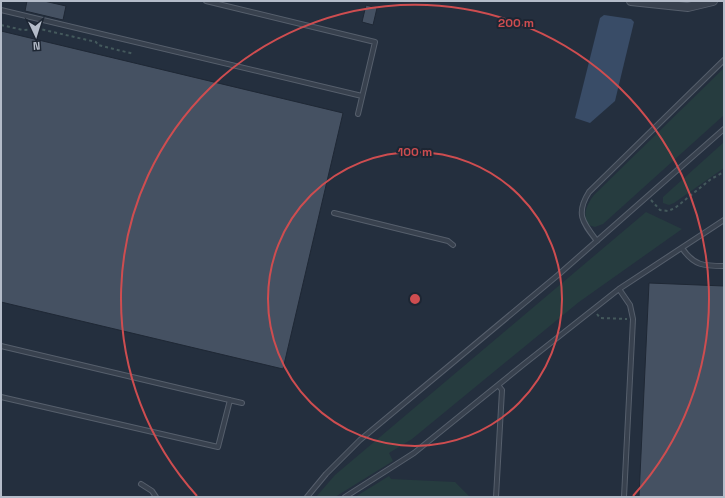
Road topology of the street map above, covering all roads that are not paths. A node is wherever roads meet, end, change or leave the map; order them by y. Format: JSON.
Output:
{"nodes":[{"id":1,"x":206,"y":1,"type":"edge"},
{"id":2,"x":631,"y":1,"type":"edge"},
{"id":3,"x":713,"y":1,"type":"edge"},
{"id":4,"x":1,"y":10,"type":"edge"},
{"id":5,"x":724,"y":60,"type":"edge"},
{"id":6,"x":362,"y":96,"type":"junction"},
{"id":7,"x":358,"y":114,"type":"dead end"},
{"id":8,"x":724,"y":129,"type":"edge"},
{"id":9,"x":334,"y":213,"type":"dead end"},
{"id":10,"x":724,"y":220,"type":"edge"},
{"id":11,"x":597,"y":241,"type":"junction"},
{"id":12,"x":453,"y":245,"type":"dead end"},
{"id":13,"x":682,"y":248,"type":"junction"},
{"id":14,"x":724,"y":266,"type":"edge"},
{"id":15,"x":619,"y":289,"type":"junction"},
{"id":16,"x":1,"y":346,"type":"edge"},
{"id":17,"x":498,"y":385,"type":"junction"},
{"id":18,"x":1,"y":397,"type":"edge"},
{"id":19,"x":230,"y":400,"type":"junction"},
{"id":20,"x":242,"y":403,"type":"dead end"},
{"id":21,"x":142,"y":484,"type":"dead end"},
{"id":22,"x":156,"y":497,"type":"edge"},
{"id":23,"x":307,"y":497,"type":"edge"},
{"id":24,"x":345,"y":497,"type":"edge"},
{"id":25,"x":496,"y":497,"type":"edge"},
{"id":26,"x":624,"y":497,"type":"edge"}],
"edges":[{"from":1,"to":6,"type":"lane"},
{"from":2,"to":3,"type":"street"},
{"from":4,"to":6,"type":"lane"},
{"from":5,"to":11,"type":"lane"},
{"from":6,"to":7,"type":"lane"},
{"from":8,"to":11,"type":"lane"},
{"from":9,"to":12,"type":"lane"},
{"from":10,"to":13,"type":"lane"},
{"from":11,"to":23,"type":"lane"},
{"from":13,"to":14,"type":"lane"},
{"from":13,"to":15,"type":"lane"},
{"from":15,"to":17,"type":"lane"},
{"from":15,"to":26,"type":"lane"},
{"from":16,"to":19,"type":"lane"},
{"from":17,"to":24,"type":"lane"},
{"from":17,"to":25,"type":"lane"},
{"from":18,"to":19,"type":"lane"},
{"from":19,"to":20,"type":"lane"},
{"from":21,"to":22,"type":"lane"}]}
